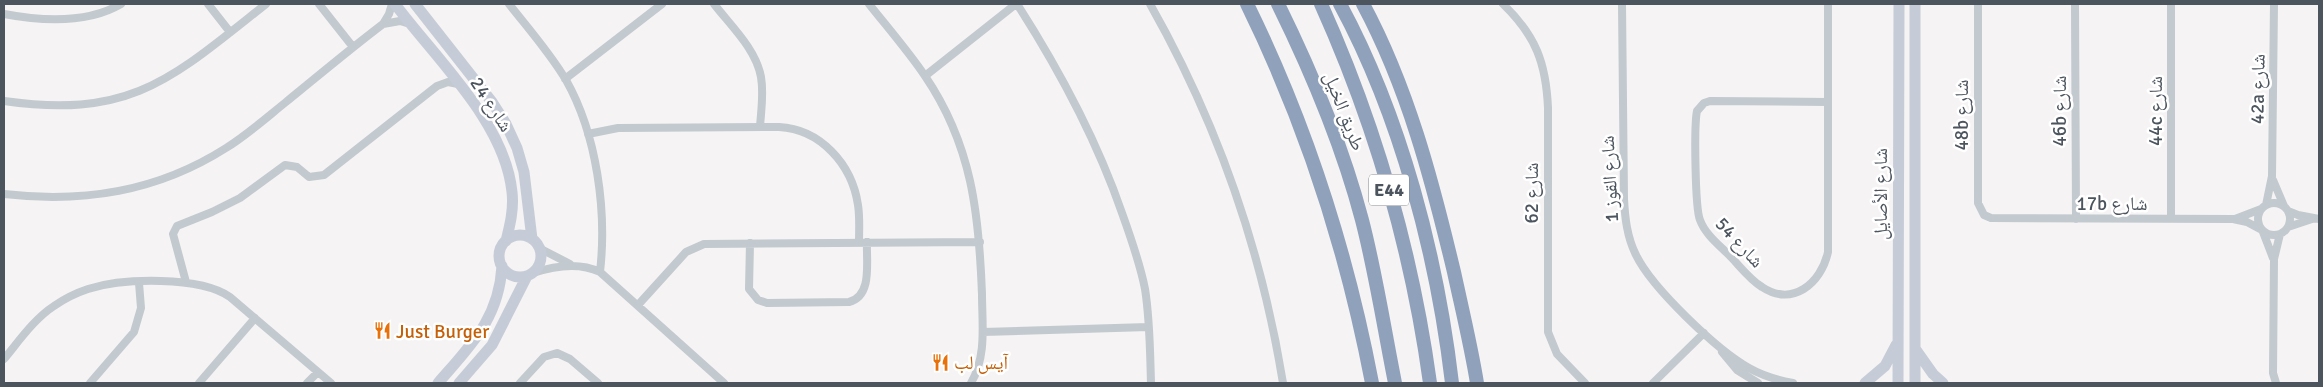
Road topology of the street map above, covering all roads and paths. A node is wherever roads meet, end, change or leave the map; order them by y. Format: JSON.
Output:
{"nodes":[{"id":1,"x":121,"y":4,"type":"edge"},
{"id":2,"x":208,"y":4,"type":"edge"},
{"id":3,"x":266,"y":4,"type":"edge"},
{"id":4,"x":319,"y":4,"type":"edge"},
{"id":5,"x":394,"y":4,"type":"edge"},
{"id":6,"x":415,"y":4,"type":"edge"},
{"id":7,"x":509,"y":4,"type":"edge"},
{"id":8,"x":662,"y":4,"type":"edge"},
{"id":9,"x":714,"y":4,"type":"edge"},
{"id":10,"x":870,"y":4,"type":"edge"},
{"id":11,"x":1017,"y":4,"type":"edge"},
{"id":12,"x":1150,"y":4,"type":"edge"},
{"id":13,"x":1246,"y":4,"type":"edge"},
{"id":14,"x":1278,"y":4,"type":"edge"},
{"id":15,"x":1321,"y":4,"type":"edge"},
{"id":16,"x":1340,"y":4,"type":"edge"},
{"id":17,"x":1363,"y":4,"type":"edge"},
{"id":18,"x":1503,"y":4,"type":"edge"},
{"id":19,"x":1622,"y":4,"type":"edge"},
{"id":20,"x":1828,"y":4,"type":"edge"},
{"id":21,"x":1899,"y":4,"type":"edge"},
{"id":22,"x":1915,"y":4,"type":"edge"},
{"id":23,"x":1978,"y":4,"type":"edge"},
{"id":24,"x":2075,"y":4,"type":"edge"},
{"id":25,"x":2171,"y":4,"type":"edge"},
{"id":26,"x":2274,"y":4,"type":"edge"},
{"id":27,"x":4,"y":14,"type":"edge"},
{"id":28,"x":383,"y":24,"type":"junction"},
{"id":29,"x":411,"y":24,"type":"junction"},
{"id":30,"x":230,"y":32,"type":"junction"},
{"id":31,"x":353,"y":47,"type":"junction"},
{"id":32,"x":925,"y":76,"type":"junction"},
{"id":33,"x":565,"y":79,"type":"junction"},
{"id":34,"x":458,"y":84,"type":"junction"},
{"id":35,"x":4,"y":101,"type":"edge"},
{"id":36,"x":1828,"y":102,"type":"junction"},
{"id":37,"x":760,"y":127,"type":"junction"},
{"id":38,"x":588,"y":134,"type":"junction"},
{"id":39,"x":2272,"y":176,"type":"junction"},
{"id":40,"x":4,"y":194,"type":"edge"},
{"id":41,"x":2263,"y":207,"type":"junction"},
{"id":42,"x":2286,"y":209,"type":"junction"},
{"id":43,"x":1992,"y":218,"type":"joint"},
{"id":44,"x":2076,"y":219,"type":"junction"},
{"id":45,"x":2171,"y":219,"type":"junction"},
{"id":46,"x":2233,"y":219,"type":"junction"},
{"id":47,"x":2317,"y":219,"type":"edge"},
{"id":48,"x":2288,"y":227,"type":"junction"},
{"id":49,"x":2262,"y":231,"type":"junction"},
{"id":50,"x":2280,"y":234,"type":"junction"},
{"id":51,"x":506,"y":241,"type":"junction"},
{"id":52,"x":980,"y":242,"type":"junction"},
{"id":53,"x":750,"y":243,"type":"junction"},
{"id":54,"x":863,"y":243,"type":"junction"},
{"id":55,"x":536,"y":244,"type":"junction"},
{"id":56,"x":2274,"y":260,"type":"junction"},
{"id":57,"x":502,"y":266,"type":"junction"},
{"id":58,"x":574,"y":266,"type":"junction"},
{"id":59,"x":600,"y":272,"type":"junction"},
{"id":60,"x":530,"y":274,"type":"junction"},
{"id":61,"x":138,"y":282,"type":"junction"},
{"id":62,"x":186,"y":282,"type":"junction"},
{"id":63,"x":638,"y":305,"type":"junction"},
{"id":64,"x":256,"y":318,"type":"junction"},
{"id":65,"x":1148,"y":326,"type":"junction"},
{"id":66,"x":983,"y":332,"type":"junction"},
{"id":67,"x":1704,"y":333,"type":"junction"},
{"id":68,"x":1469,"y":339,"type":"junction"},
{"id":69,"x":1898,"y":341,"type":"junction"},
{"id":70,"x":1720,"y":348,"type":"junction"},
{"id":71,"x":1915,"y":349,"type":"junction"},
{"id":72,"x":4,"y":359,"type":"edge"},
{"id":73,"x":318,"y":372,"type":"junction"},
{"id":74,"x":2274,"y":373,"type":"junction"},
{"id":75,"x":90,"y":383,"type":"edge"},
{"id":76,"x":198,"y":383,"type":"edge"},
{"id":77,"x":307,"y":383,"type":"edge"},
{"id":78,"x":331,"y":383,"type":"edge"},
{"id":79,"x":438,"y":383,"type":"edge"},
{"id":80,"x":459,"y":383,"type":"edge"},
{"id":81,"x":520,"y":383,"type":"edge"},
{"id":82,"x":598,"y":383,"type":"edge"},
{"id":83,"x":724,"y":383,"type":"edge"},
{"id":84,"x":971,"y":383,"type":"edge"},
{"id":85,"x":1151,"y":383,"type":"edge"},
{"id":86,"x":1284,"y":383,"type":"edge"},
{"id":87,"x":1372,"y":383,"type":"edge"},
{"id":88,"x":1395,"y":383,"type":"edge"},
{"id":89,"x":1430,"y":383,"type":"edge"},
{"id":90,"x":1452,"y":383,"type":"edge"},
{"id":91,"x":1468,"y":383,"type":"edge"},
{"id":92,"x":1477,"y":383,"type":"edge"},
{"id":93,"x":1585,"y":383,"type":"edge"},
{"id":94,"x":1653,"y":383,"type":"edge"},
{"id":95,"x":1758,"y":383,"type":"edge"},
{"id":96,"x":1793,"y":383,"type":"edge"},
{"id":97,"x":1865,"y":383,"type":"edge"},
{"id":98,"x":1898,"y":383,"type":"edge"},
{"id":99,"x":1915,"y":383,"type":"edge"},
{"id":100,"x":1943,"y":383,"type":"edge"},
{"id":101,"x":2270,"y":383,"type":"edge"},
{"id":102,"x":2276,"y":383,"type":"edge"}],
"edges":[{"from":1,"to":27,"type":"street"},
{"from":2,"to":30,"type":"street"},
{"from":3,"to":30,"type":"street"},
{"from":4,"to":31,"type":"street"},
{"from":5,"to":28,"type":"street"},
{"from":5,"to":29,"type":"street","name":"شارع 24"},
{"from":6,"to":55,"type":"street","name":"شارع 24"},
{"from":7,"to":33,"type":"street"},
{"from":8,"to":33,"type":"street"},
{"from":9,"to":37,"type":"street"},
{"from":10,"to":32,"type":"street"},
{"from":11,"to":32,"type":"street"},
{"from":11,"to":65,"type":"street"},
{"from":12,"to":86,"type":"street"},
{"from":13,"to":87,"type":"highway"},
{"from":14,"to":88,"type":"highway","name":"طريق الخيل","number":"E44"},
{"from":15,"to":89,"type":"highway","name":"طريق الخيل","number":"E44"},
{"from":16,"to":90,"type":"highway"},
{"from":17,"to":68,"type":"highway"},
{"from":18,"to":93,"type":"street","name":"شارع 62"},
{"from":19,"to":67,"type":"street","name":"شارع القوز 1"},
{"from":20,"to":36,"type":"street","name":"شارع 54"},
{"from":21,"to":69,"type":"street","name":"شارع الأصايل"},
{"from":22,"to":71,"type":"street","name":"شارع الأصايل"},
{"from":23,"to":43,"type":"street","name":"48b شارع"},
{"from":24,"to":44,"type":"street","name":"46b شارع"},
{"from":25,"to":45,"type":"street","name":"44c شارع"},
{"from":26,"to":39,"type":"street","name":"42a شارع"},
{"from":28,"to":29,"type":"street"},
{"from":28,"to":31,"type":"street"},
{"from":29,"to":34,"type":"street","name":"شارع 24"},
{"from":30,"to":35,"type":"street"},
{"from":31,"to":40,"type":"street"},
{"from":32,"to":52,"type":"street"},
{"from":33,"to":38,"type":"street"},
{"from":34,"to":51,"type":"street","name":"شارع 24"},
{"from":34,"to":62,"type":"street"},
{"from":36,"to":36,"type":"street","name":"شارع 54"},
{"from":37,"to":38,"type":"street"},
{"from":37,"to":54,"type":"street"},
{"from":38,"to":59,"type":"street"},
{"from":39,"to":41,"type":"street","name":"42a شارع"},
{"from":39,"to":42,"type":"street","name":"42a شارع"},
{"from":41,"to":42,"type":"street"},
{"from":41,"to":46,"type":"street","name":"17b شارع"},
{"from":41,"to":49,"type":"street"},
{"from":42,"to":47,"type":"street"},
{"from":42,"to":48,"type":"street"},
{"from":43,"to":44,"type":"street","name":"17b شارع"},
{"from":44,"to":45,"type":"street","name":"17b شارع"},
{"from":45,"to":46,"type":"street","name":"17b شارع"},
{"from":46,"to":49,"type":"street","name":"17b شارع"},
{"from":47,"to":48,"type":"street"},
{"from":48,"to":50,"type":"street"},
{"from":49,"to":50,"type":"street"},
{"from":49,"to":56,"type":"street"},
{"from":50,"to":56,"type":"street"},
{"from":51,"to":55,"type":"street"},
{"from":51,"to":57,"type":"street"},
{"from":52,"to":54,"type":"street"},
{"from":52,"to":66,"type":"street"},
{"from":53,"to":54,"type":"street"},
{"from":53,"to":54,"type":"street"},
{"from":53,"to":63,"type":"street"},
{"from":55,"to":58,"type":"street"},
{"from":55,"to":60,"type":"street"},
{"from":56,"to":74,"type":"street"},
{"from":57,"to":60,"type":"street"},
{"from":57,"to":79,"type":"street"},
{"from":58,"to":59,"type":"street"},
{"from":58,"to":60,"type":"street"},
{"from":59,"to":63,"type":"street"},
{"from":60,"to":80,"type":"street"},
{"from":61,"to":62,"type":"street"},
{"from":61,"to":72,"type":"street"},
{"from":61,"to":75,"type":"street"},
{"from":62,"to":64,"type":"street"},
{"from":63,"to":83,"type":"street"},
{"from":64,"to":73,"type":"street"},
{"from":64,"to":76,"type":"street"},
{"from":65,"to":66,"type":"street"},
{"from":65,"to":85,"type":"street"},
{"from":66,"to":84,"type":"street"},
{"from":67,"to":70,"type":"street","name":"شارع القوز 1"},
{"from":67,"to":94,"type":"street"},
{"from":68,"to":91,"type":"highway"},
{"from":68,"to":92,"type":"highway"},
{"from":69,"to":97,"type":"street"},
{"from":69,"to":98,"type":"street","name":"شارع الأصايل"},
{"from":70,"to":95,"type":"street","name":"شارع القوز 1"},
{"from":70,"to":96,"type":"street","name":"شارع القوز 1"},
{"from":71,"to":99,"type":"street","name":"شارع الأصايل"},
{"from":71,"to":100,"type":"street"},
{"from":73,"to":77,"type":"street"},
{"from":73,"to":78,"type":"street"},
{"from":74,"to":101,"type":"street"},
{"from":74,"to":102,"type":"street"},
{"from":81,"to":82,"type":"street"}]}
